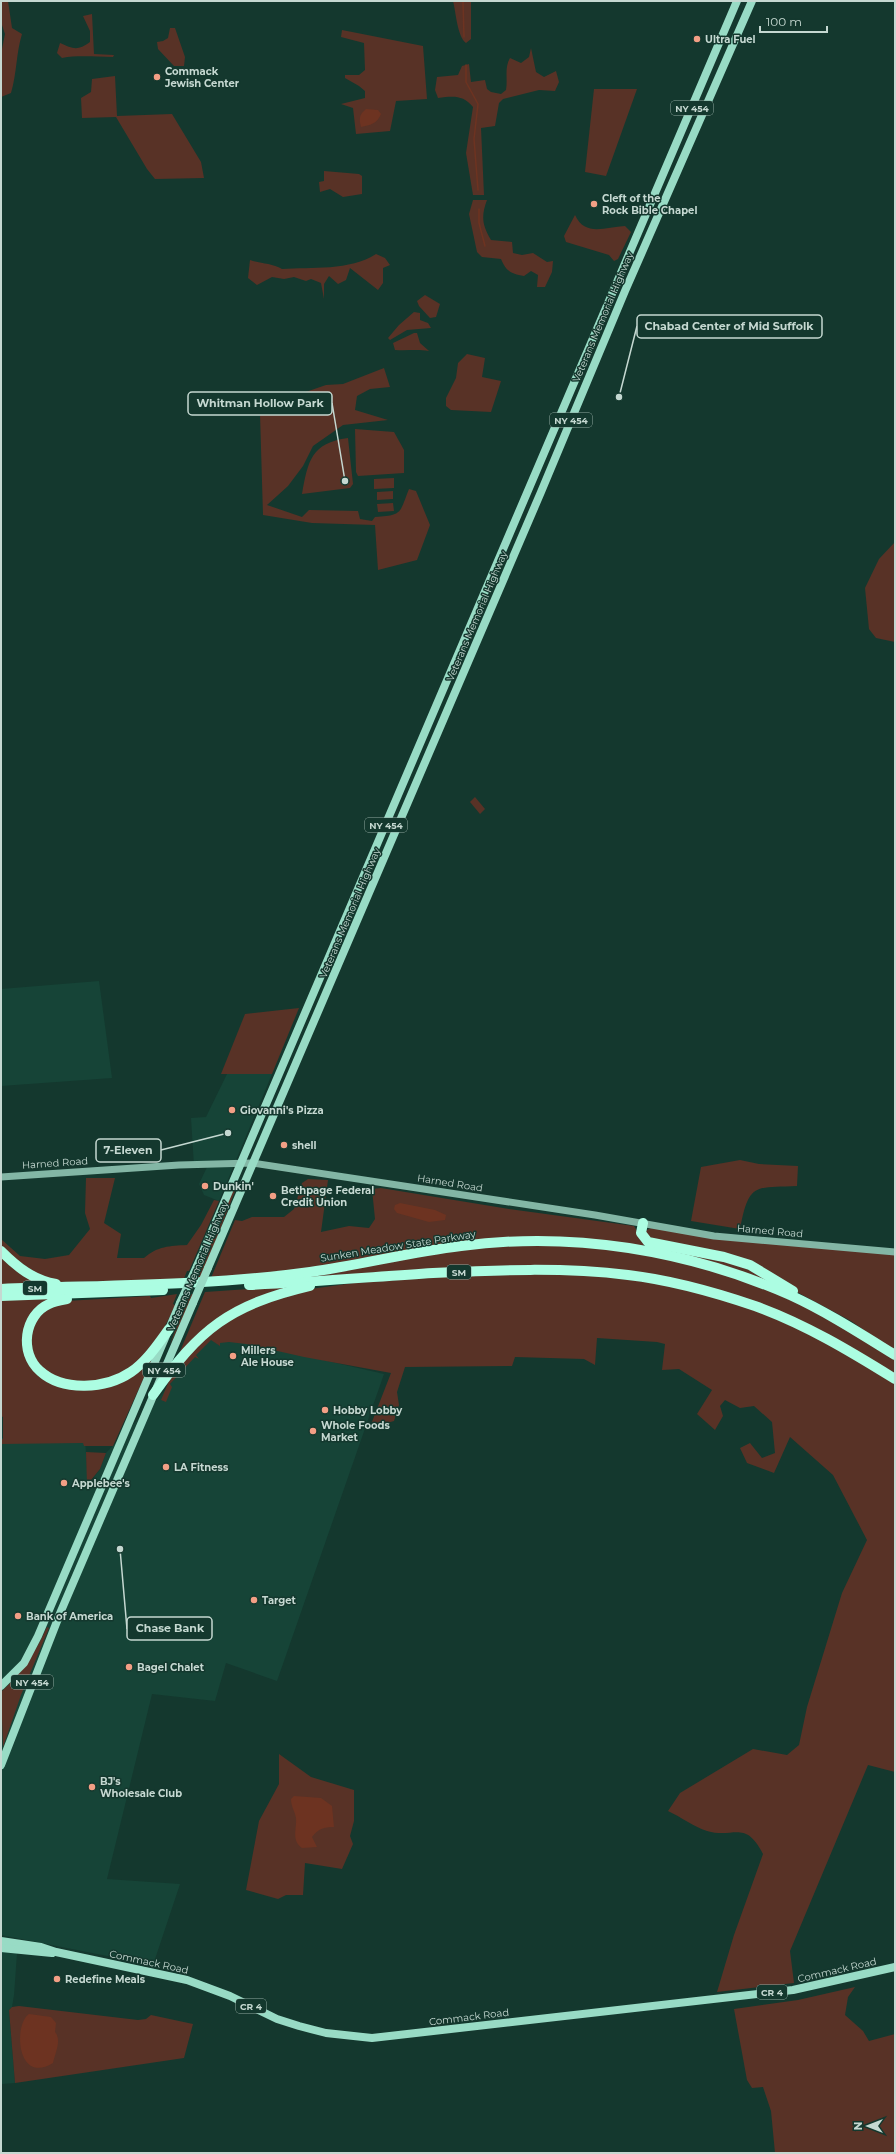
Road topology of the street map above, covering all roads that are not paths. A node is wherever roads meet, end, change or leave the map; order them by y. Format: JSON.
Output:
{"nodes":[{"id":1,"x":738,"y":1,"type":"edge"},
{"id":2,"x":752,"y":1,"type":"edge"},
{"id":3,"x":240,"y":1162,"type":"junction"},
{"id":4,"x":252,"y":1163,"type":"junction"},
{"id":5,"x":1,"y":1177,"type":"edge"},
{"id":6,"x":643,"y":1223,"type":"junction"},
{"id":7,"x":1,"y":1251,"type":"edge"},
{"id":8,"x":895,"y":1252,"type":"edge"},
{"id":9,"x":337,"y":1280,"type":"junction"},
{"id":10,"x":70,"y":1286,"type":"junction"},
{"id":11,"x":1,"y":1289,"type":"edge"},
{"id":12,"x":94,"y":1293,"type":"junction"},
{"id":13,"x":1,"y":1296,"type":"edge"},
{"id":14,"x":822,"y":1311,"type":"junction"},
{"id":15,"x":169,"y":1329,"type":"junction"},
{"id":16,"x":895,"y":1355,"type":"edge"},
{"id":17,"x":895,"y":1379,"type":"edge"},
{"id":18,"x":153,"y":1395,"type":"junction"},
{"id":19,"x":12,"y":1677,"type":"junction"},
{"id":20,"x":1,"y":1679,"type":"edge"},
{"id":21,"x":1,"y":1686,"type":"edge"},
{"id":22,"x":1,"y":1765,"type":"edge"},
{"id":23,"x":1,"y":1941,"type":"edge"},
{"id":24,"x":1,"y":1948,"type":"edge"},
{"id":25,"x":56,"y":1952,"type":"junction"},
{"id":26,"x":895,"y":1967,"type":"edge"}],
"edges":[{"from":1,"to":3,"type":"main road","name":"Veterans Memorial Highway","number":"NY 454"},
{"from":2,"to":4,"type":"main road","name":"Veterans Memorial Highway","number":"NY 454"},
{"from":3,"to":4,"type":"main road","name":"Harned Road"},
{"from":3,"to":5,"type":"main road","name":"Harned Road"},
{"from":3,"to":15,"type":"main road","name":"Veterans Memorial Highway","number":"NY 454","bridge":true},
{"from":4,"to":6,"type":"main road","name":"Harned Road"},
{"from":4,"to":18,"type":"main road","name":"Veterans Memorial Highway","number":"NY 454","bridge":true},
{"from":6,"to":8,"type":"main road","name":"Harned Road"},
{"from":6,"to":14,"type":"highway"},
{"from":7,"to":10,"type":"highway"},
{"from":9,"to":12,"type":"highway","number":"SM"},
{"from":9,"to":17,"type":"highway","number":"SM"},
{"from":9,"to":18,"type":"highway"},
{"from":10,"to":11,"type":"highway","name":"Sunken Meadow State Parkway","number":"SM"},
{"from":10,"to":14,"type":"highway","name":"Sunken Meadow State Parkway","number":"SM"},
{"from":12,"to":13,"type":"highway","number":"SM"},
{"from":12,"to":15,"type":"highway"},
{"from":14,"to":16,"type":"highway","name":"Sunken Meadow State Parkway","number":"SM"},
{"from":15,"to":19,"type":"main road","name":"Veterans Memorial Highway","number":"NY 454"},
{"from":18,"to":22,"type":"main road","name":"Veterans Memorial Highway","number":"NY 454"},
{"from":19,"to":20,"type":"main road"},
{"from":19,"to":21,"type":"main road","name":"Veterans Memorial Highway","number":"NY 454"},
{"from":23,"to":25,"type":"main road","name":"Commack Road","number":"CR 4"},
{"from":24,"to":25,"type":"main road","name":"Commack Road","number":"CR 4"},
{"from":25,"to":26,"type":"main road","name":"Commack Road","number":"CR 4"}]}
